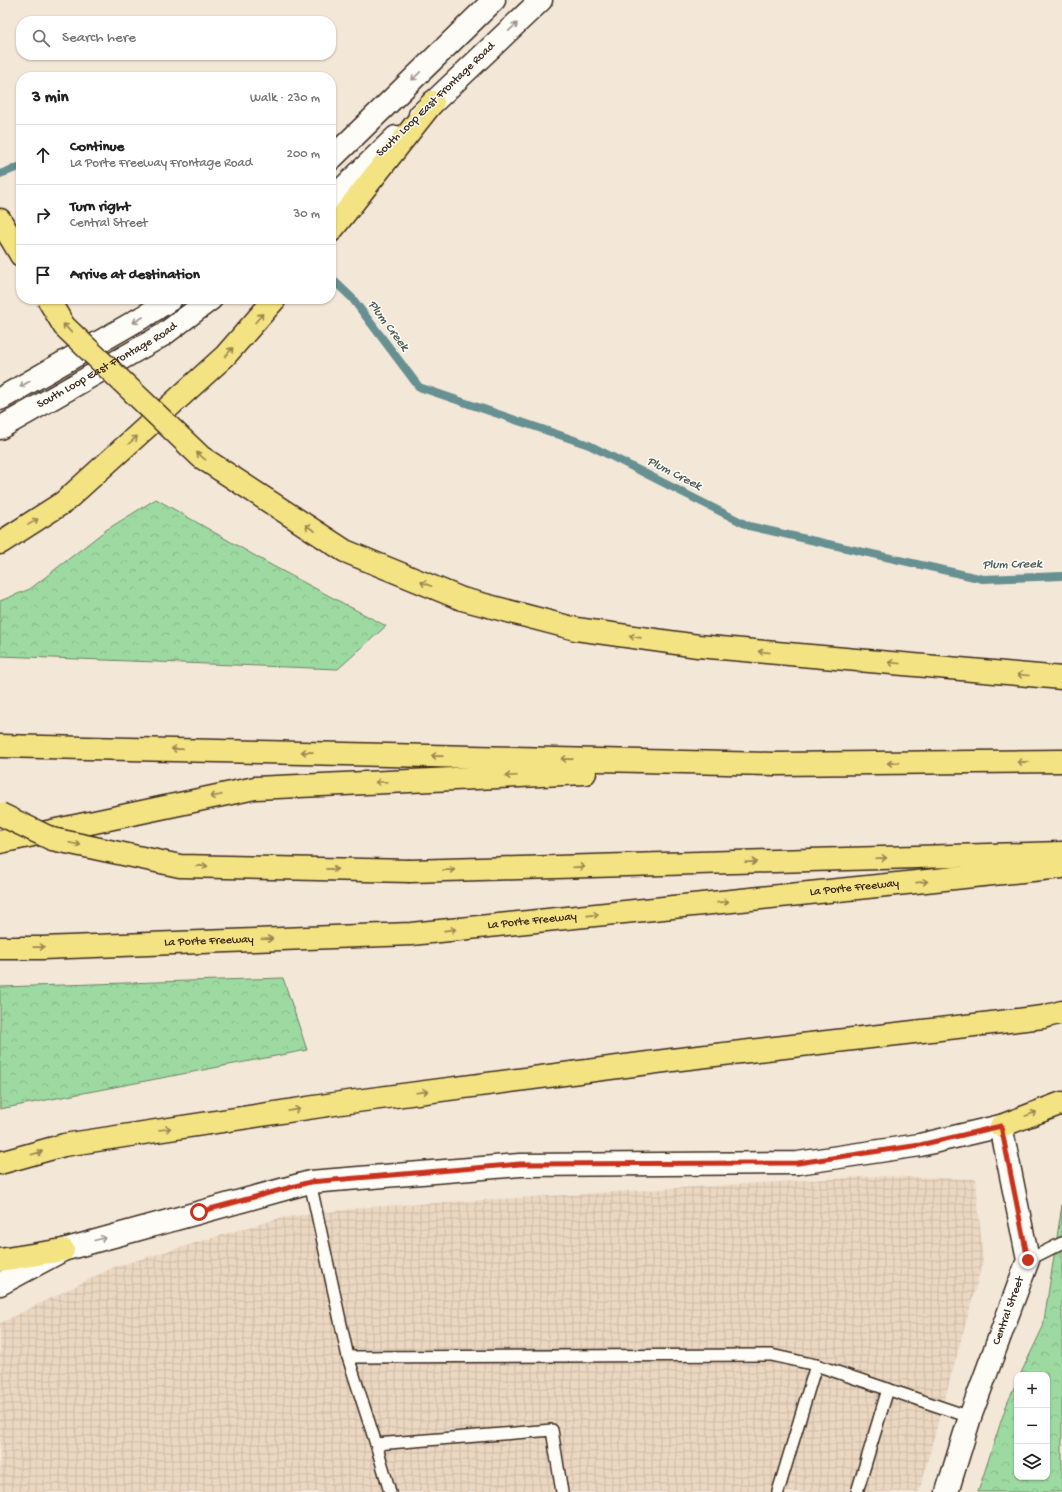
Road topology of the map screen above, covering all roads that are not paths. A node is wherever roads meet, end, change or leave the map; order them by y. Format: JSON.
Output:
{"nodes":[{"id":1,"x":473,"y":0,"type":"edge"},
{"id":2,"x":494,"y":0,"type":"edge"},
{"id":3,"x":540,"y":0,"type":"edge"},
{"id":4,"x":437,"y":56,"type":"junction"},
{"id":5,"x":433,"y":102,"type":"joint"},
{"id":6,"x":336,"y":154,"type":"edge"},
{"id":7,"x":340,"y":200,"type":"edge"},
{"id":8,"x":336,"y":214,"type":"edge"},
{"id":9,"x":0,"y":220,"type":"edge"},
{"id":10,"x":16,"y":247,"type":"edge"},
{"id":11,"x":51,"y":304,"type":"edge"},
{"id":12,"x":163,"y":304,"type":"edge"},
{"id":13,"x":203,"y":304,"type":"edge"},
{"id":14,"x":270,"y":304,"type":"edge"},
{"id":15,"x":0,"y":399,"type":"edge"},
{"id":16,"x":0,"y":428,"type":"edge"},
{"id":17,"x":0,"y":543,"type":"edge"},
{"id":18,"x":1062,"y":678,"type":"edge"},
{"id":19,"x":0,"y":746,"type":"edge"},
{"id":20,"x":1062,"y":761,"type":"edge"},
{"id":21,"x":774,"y":764,"type":"junction"},
{"id":22,"x":0,"y":814,"type":"edge"},
{"id":23,"x":0,"y":842,"type":"edge"},
{"id":24,"x":1062,"y":853,"type":"edge"},
{"id":25,"x":1062,"y":867,"type":"edge"},
{"id":26,"x":0,"y":948,"type":"edge"},
{"id":27,"x":1062,"y":1012,"type":"edge"},
{"id":28,"x":1062,"y":1103,"type":"edge"},
{"id":29,"x":1001,"y":1126,"type":"junction"},
{"id":30,"x":0,"y":1164,"type":"edge"},
{"id":31,"x":310,"y":1182,"type":"junction"},
{"id":32,"x":1062,"y":1243,"type":"edge"},
{"id":33,"x":63,"y":1250,"type":"junction"},
{"id":34,"x":0,"y":1260,"type":"edge"},
{"id":35,"x":1028,"y":1260,"type":"junction"},
{"id":36,"x":0,"y":1284,"type":"edge"},
{"id":37,"x":348,"y":1357,"type":"junction"},
{"id":38,"x":816,"y":1365,"type":"junction"},
{"id":39,"x":888,"y":1389,"type":"junction"},
{"id":40,"x":970,"y":1417,"type":"junction"},
{"id":41,"x":376,"y":1444,"type":"junction"},
{"id":42,"x":390,"y":1492,"type":"edge"},
{"id":43,"x":562,"y":1492,"type":"edge"},
{"id":44,"x":778,"y":1492,"type":"edge"},
{"id":45,"x":857,"y":1492,"type":"edge"},
{"id":46,"x":947,"y":1492,"type":"edge"}],
"edges":[{"from":1,"to":4,"type":"main road"},
{"from":2,"to":4,"type":"main road"},
{"from":5,"to":3,"type":"main road","name":"South Loop East Frontage Road","one_way":true},
{"from":4,"to":6,"type":"main road","one_way":true},
{"from":5,"to":7,"type":"highway"},
{"from":7,"to":8,"type":"highway"},
{"from":9,"to":10,"type":"highway"},
{"from":18,"to":11,"type":"highway","one_way":true,"bridge":true},
{"from":12,"to":15,"type":"main road","name":"South Loop East Frontage Road","one_way":true},
{"from":13,"to":16,"type":"main road","name":"South Loop East Frontage Road"},
{"from":17,"to":14,"type":"highway","one_way":true},
{"from":21,"to":19,"type":"highway","one_way":true},
{"from":20,"to":21,"type":"highway","one_way":true},
{"from":21,"to":23,"type":"highway","one_way":true},
{"from":22,"to":24,"type":"highway","one_way":true,"bridge":true},
{"from":26,"to":25,"type":"highway","name":"La Porte Freeway","one_way":true},
{"from":30,"to":27,"type":"highway","one_way":true},
{"from":29,"to":28,"type":"highway","one_way":true},
{"from":29,"to":31,"type":"main road"},
{"from":29,"to":35,"type":"main road"},
{"from":33,"to":31,"type":"main road","one_way":true},
{"from":31,"to":37,"type":"lane"},
{"from":32,"to":35,"type":"lane"},
{"from":33,"to":34,"type":"highway"},
{"from":33,"to":36,"type":"main road"},
{"from":35,"to":40,"type":"main road","name":"Central Street"},
{"from":37,"to":38,"type":"lane"},
{"from":37,"to":41,"type":"lane"},
{"from":38,"to":39,"type":"lane"},
{"from":38,"to":44,"type":"lane"},
{"from":39,"to":40,"type":"lane"},
{"from":39,"to":45,"type":"lane"},
{"from":40,"to":46,"type":"main road","name":"Central Street"},
{"from":41,"to":42,"type":"lane"},
{"from":41,"to":43,"type":"lane"}]}
